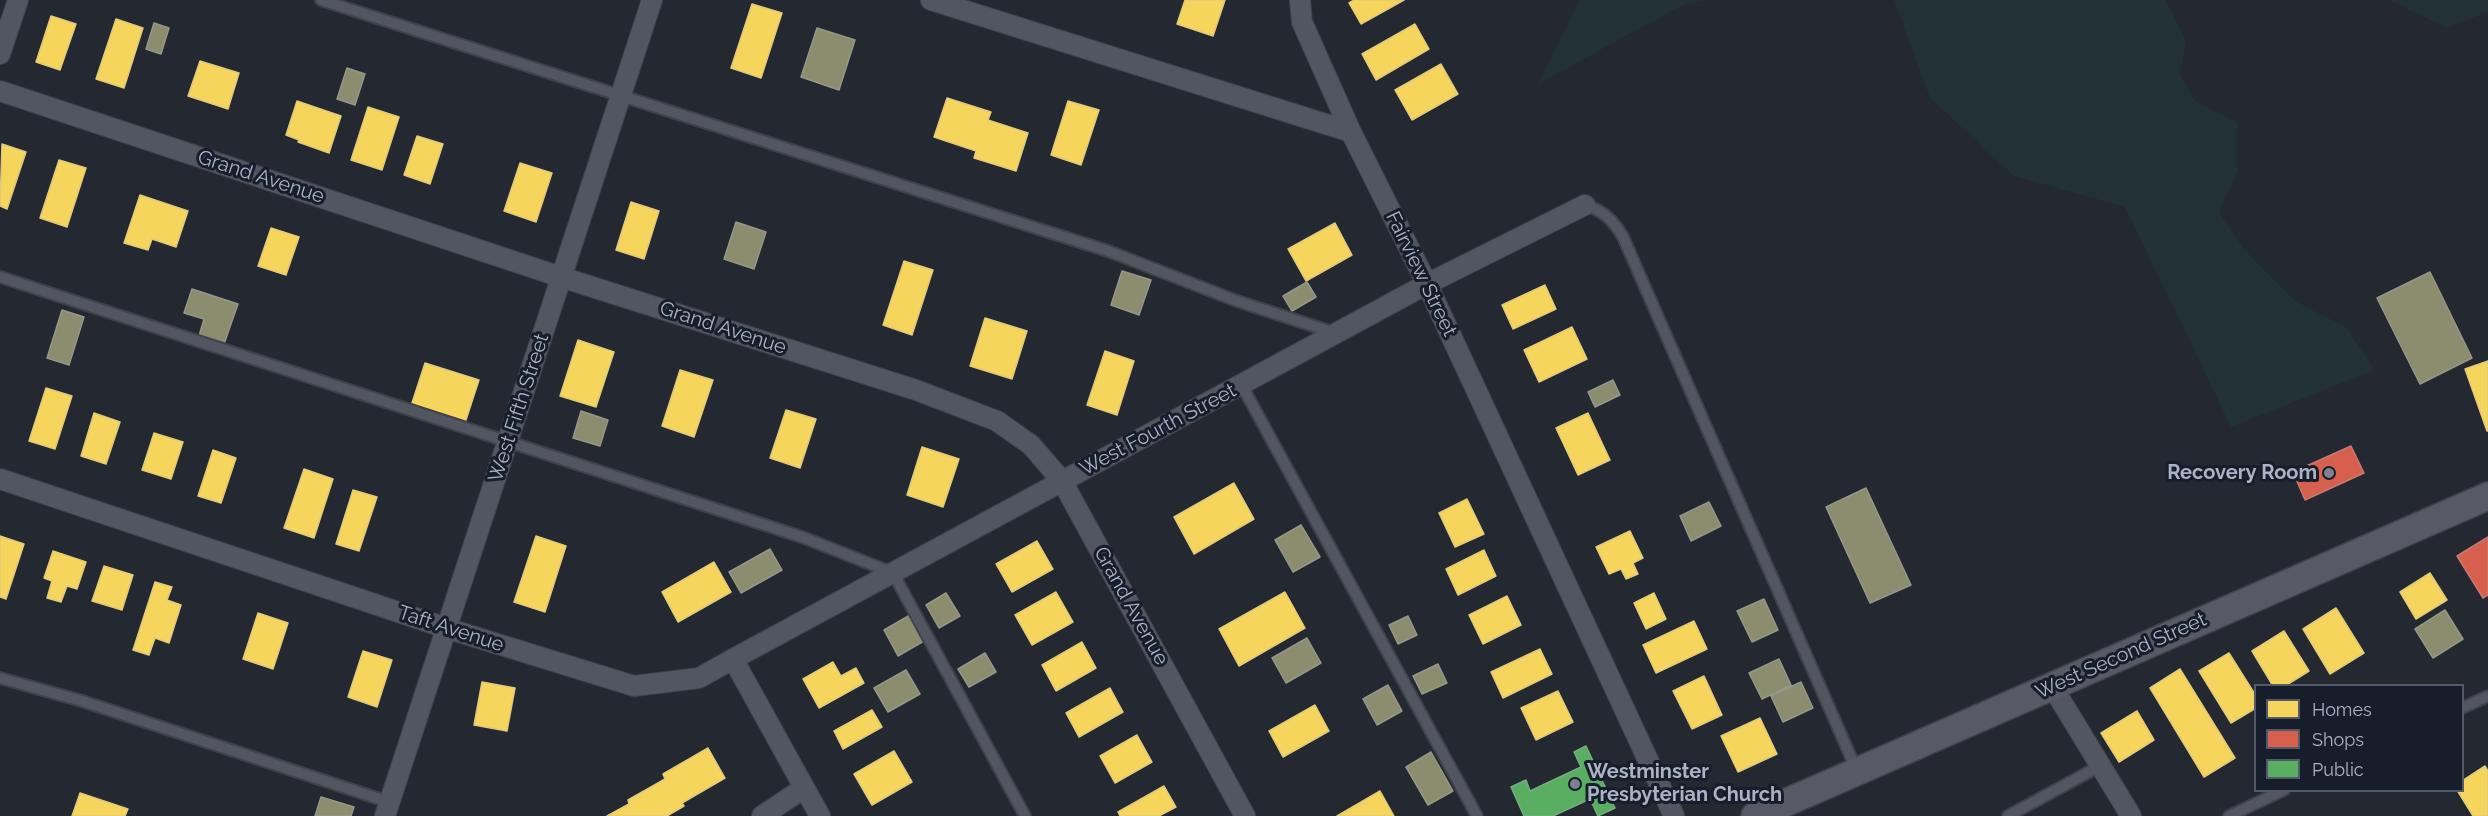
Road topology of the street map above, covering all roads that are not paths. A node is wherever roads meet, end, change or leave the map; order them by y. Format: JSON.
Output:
{"nodes":[{"id":1,"x":18,"y":0,"type":"edge"},
{"id":2,"x":321,"y":0,"type":"edge"},
{"id":3,"x":652,"y":0,"type":"edge"},
{"id":4,"x":931,"y":0,"type":"edge"},
{"id":5,"x":1300,"y":0,"type":"edge"},
{"id":6,"x":0,"y":54,"type":"edge"},
{"id":7,"x":0,"y":90,"type":"edge"},
{"id":8,"x":621,"y":95,"type":"junction"},
{"id":9,"x":1350,"y":132,"type":"junction"},
{"id":10,"x":1585,"y":205,"type":"joint"},
{"id":11,"x":561,"y":277,"type":"junction"},
{"id":12,"x":0,"y":278,"type":"edge"},
{"id":13,"x":1426,"y":284,"type":"junction"},
{"id":14,"x":1336,"y":333,"type":"junction"},
{"id":15,"x":1241,"y":384,"type":"junction"},
{"id":16,"x":509,"y":443,"type":"junction"},
{"id":17,"x":0,"y":479,"type":"edge"},
{"id":18,"x":1062,"y":481,"type":"junction"},
{"id":19,"x":2488,"y":496,"type":"edge"},
{"id":20,"x":893,"y":573,"type":"junction"},
{"id":21,"x":446,"y":628,"type":"junction"},
{"id":22,"x":733,"y":659,"type":"junction"},
{"id":23,"x":0,"y":678,"type":"edge"},
{"id":24,"x":2052,"y":686,"type":"junction"},
{"id":25,"x":2488,"y":696,"type":"edge"},
{"id":26,"x":2464,"y":708,"type":"edge"},
{"id":27,"x":2100,"y":766,"type":"junction"},
{"id":28,"x":1858,"y":771,"type":"junction"},
{"id":29,"x":804,"y":788,"type":"junction"},
{"id":30,"x":2280,"y":792,"type":"edge"},
{"id":31,"x":387,"y":809,"type":"edge"},
{"id":32,"x":762,"y":816,"type":"edge"},
{"id":33,"x":820,"y":816,"type":"edge"},
{"id":34,"x":1025,"y":816,"type":"edge"},
{"id":35,"x":1245,"y":816,"type":"edge"},
{"id":36,"x":1477,"y":816,"type":"edge"},
{"id":37,"x":1674,"y":816,"type":"edge"},
{"id":38,"x":1755,"y":816,"type":"edge"},
{"id":39,"x":2008,"y":816,"type":"edge"},
{"id":40,"x":2131,"y":816,"type":"edge"},
{"id":41,"x":2229,"y":816,"type":"edge"}],
"edges":[{"from":1,"to":6,"type":"street"},
{"from":2,"to":8,"type":"lane"},
{"from":3,"to":8,"type":"street","name":"West Fifth Street"},
{"from":4,"to":9,"type":"street"},
{"from":5,"to":9,"type":"street","name":"Fairview Street"},
{"from":7,"to":11,"type":"street","name":"Grand Avenue"},
{"from":8,"to":11,"type":"street","name":"West Fifth Street"},
{"from":8,"to":14,"type":"lane"},
{"from":9,"to":13,"type":"street","name":"Fairview Street"},
{"from":10,"to":13,"type":"street","name":"West Fourth Street"},
{"from":10,"to":28,"type":"lane"},
{"from":11,"to":16,"type":"street","name":"West Fifth Street"},
{"from":11,"to":18,"type":"street","name":"Grand Avenue"},
{"from":12,"to":16,"type":"lane"},
{"from":13,"to":14,"type":"street","name":"West Fourth Street"},
{"from":13,"to":37,"type":"street","name":"Fairview Street"},
{"from":14,"to":15,"type":"street","name":"West Fourth Street"},
{"from":15,"to":18,"type":"street","name":"West Fourth Street"},
{"from":15,"to":36,"type":"lane"},
{"from":16,"to":20,"type":"lane"},
{"from":16,"to":21,"type":"street","name":"West Fifth Street"},
{"from":17,"to":21,"type":"street","name":"Taft Avenue"},
{"from":18,"to":20,"type":"street","name":"West Fourth Street"},
{"from":18,"to":35,"type":"street","name":"Grand Avenue"},
{"from":19,"to":24,"type":"main road","name":"West Second Street"},
{"from":20,"to":22,"type":"street","name":"West Fourth Street"},
{"from":20,"to":34,"type":"lane"},
{"from":21,"to":22,"type":"street","name":"Taft Avenue"},
{"from":21,"to":31,"type":"street","name":"West Fifth Street"},
{"from":22,"to":29,"type":"street"},
{"from":23,"to":31,"type":"lane"},
{"from":24,"to":27,"type":"street"},
{"from":24,"to":28,"type":"main road","name":"West Second Street"},
{"from":25,"to":26,"type":"lane"},
{"from":27,"to":39,"type":"lane"},
{"from":27,"to":40,"type":"street"},
{"from":28,"to":38,"type":"main road","name":"West Second Street"},
{"from":29,"to":32,"type":"street"},
{"from":29,"to":33,"type":"street"},
{"from":30,"to":41,"type":"lane"}]}
